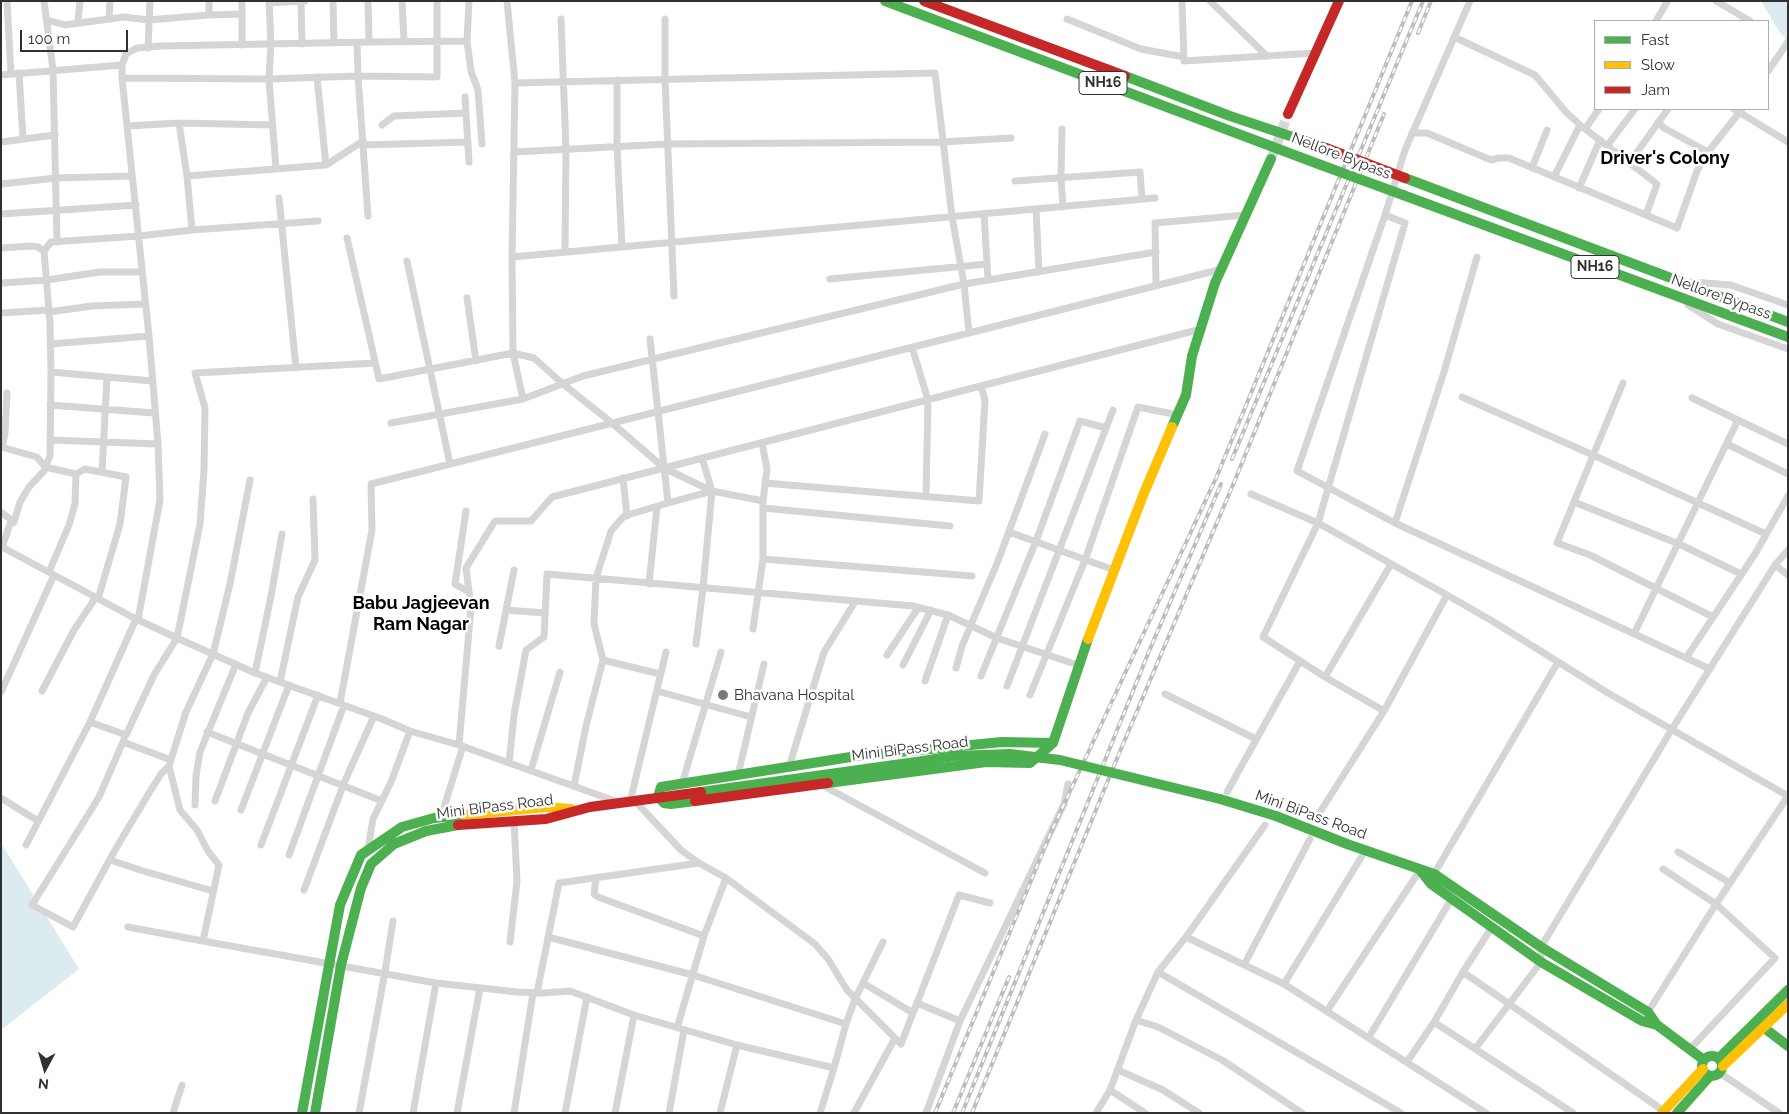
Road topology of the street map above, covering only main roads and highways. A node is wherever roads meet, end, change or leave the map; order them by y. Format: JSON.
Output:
{"nodes":[{"id":1,"x":885,"y":1,"type":"edge"},
{"id":2,"x":924,"y":1,"type":"edge"},
{"id":3,"x":1339,"y":1,"type":"edge"},
{"id":4,"x":1288,"y":114,"type":"tunnel mouth"},
{"id":5,"x":1270,"y":159,"type":"tunnel mouth"},
{"id":6,"x":1788,"y":322,"type":"edge"},
{"id":7,"x":1788,"y":337,"type":"edge"},
{"id":8,"x":1053,"y":743,"type":"junction"},
{"id":9,"x":658,"y":797,"type":"junction"},
{"id":10,"x":576,"y":810,"type":"junction"},
{"id":11,"x":1420,"y":870,"type":"junction"},
{"id":12,"x":1788,"y":990,"type":"edge"},
{"id":13,"x":1788,"y":1004,"type":"edge"},
{"id":14,"x":1760,"y":1025,"type":"junction"},
{"id":15,"x":1657,"y":1026,"type":"junction"},
{"id":16,"x":1788,"y":1046,"type":"edge"},
{"id":17,"x":1713,"y":1067,"type":"junction"},
{"id":18,"x":1663,"y":1112,"type":"edge"},
{"id":19,"x":302,"y":1113,"type":"edge"},
{"id":20,"x":315,"y":1113,"type":"edge"},
{"id":21,"x":1677,"y":1113,"type":"edge"}],
"edges":[{"from":1,"to":7,"type":"main road","name":"Nellore Bypass","number":"NH16","bridge":true},
{"from":2,"to":6,"type":"main road","name":"Nellore Bypass","number":"NH16","bridge":true},
{"from":3,"to":4,"type":"main road"},
{"from":5,"to":8,"type":"main road"},
{"from":8,"to":9,"type":"main road"},
{"from":8,"to":9,"type":"main road"},
{"from":9,"to":10,"type":"main road","name":"Mini BiPass Road"},
{"from":9,"to":11,"type":"main road","name":"Mini BiPass Road","bridge":true},
{"from":10,"to":19,"type":"main road"},
{"from":10,"to":20,"type":"main road","name":"Mini BiPass Road"},
{"from":11,"to":15,"type":"main road","name":"Mini BiPass Road"},
{"from":11,"to":15,"type":"main road"},
{"from":12,"to":14,"type":"main road"},
{"from":13,"to":14,"type":"main road"},
{"from":14,"to":16,"type":"main road"},
{"from":14,"to":17,"type":"main road"},
{"from":15,"to":17,"type":"main road"},
{"from":17,"to":18,"type":"main road"},
{"from":17,"to":21,"type":"main road"}]}
